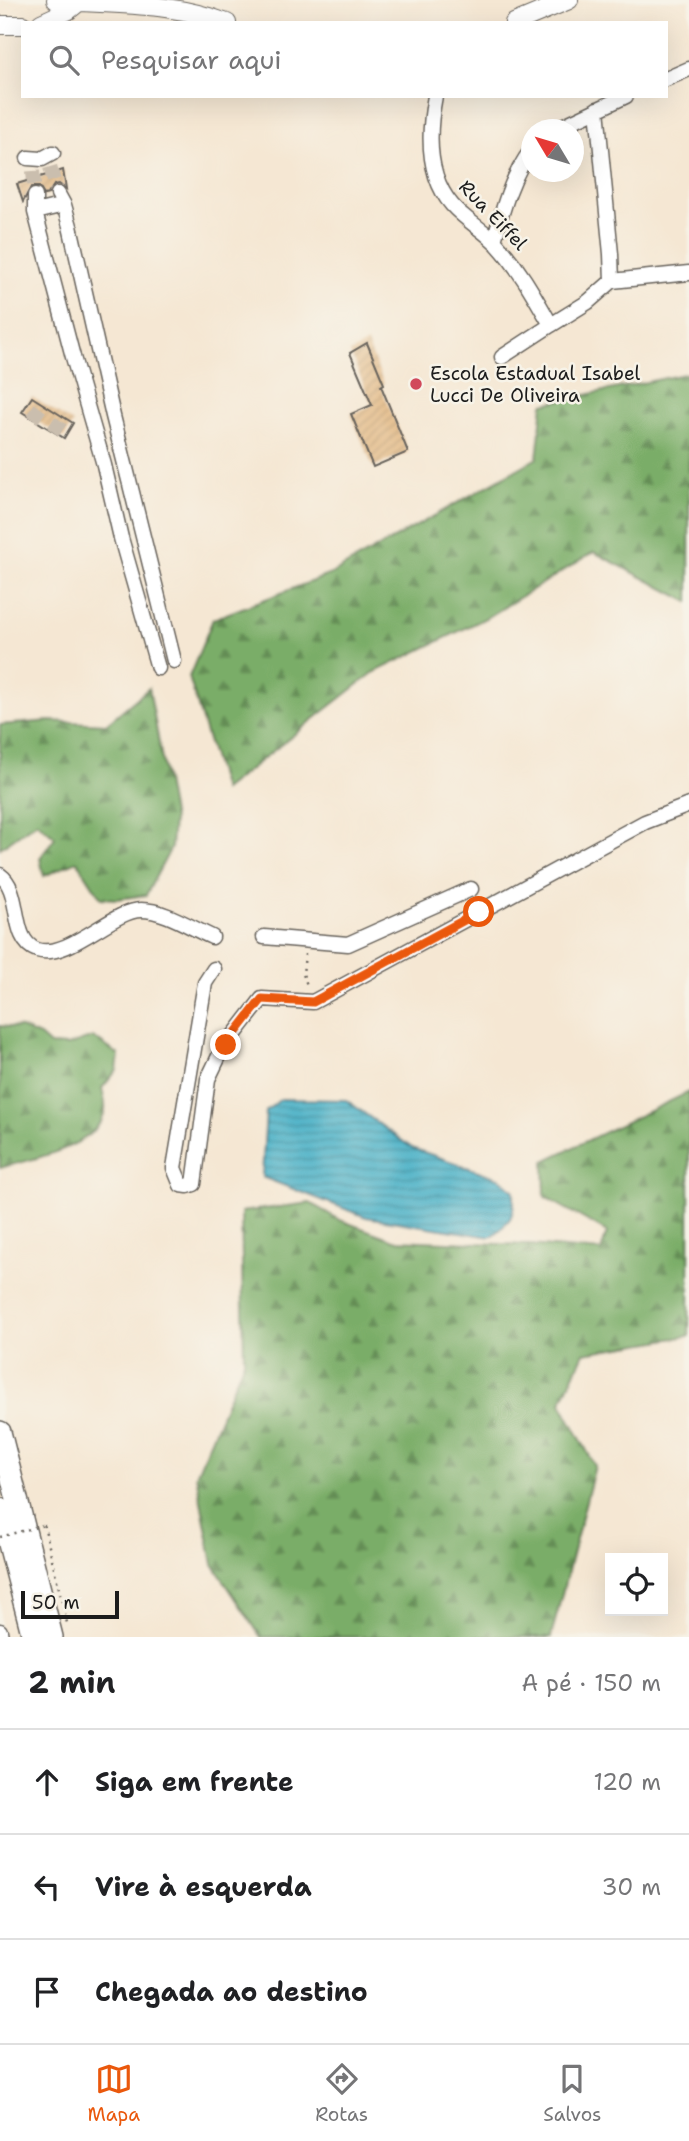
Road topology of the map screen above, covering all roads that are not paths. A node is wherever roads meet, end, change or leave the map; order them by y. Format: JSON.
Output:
{"nodes":[{"id":1,"x":569,"y":0,"type":"edge"},
{"id":2,"x":67,"y":1,"type":"edge"},
{"id":3,"x":120,"y":1,"type":"edge"},
{"id":4,"x":45,"y":21,"type":"edge"},
{"id":5,"x":221,"y":21,"type":"edge"},
{"id":6,"x":519,"y":21,"type":"edge"},
{"id":7,"x":0,"y":24,"type":"edge"},
{"id":8,"x":21,"y":25,"type":"edge"},
{"id":9,"x":689,"y":69,"type":"edge"},
{"id":10,"x":668,"y":78,"type":"edge"},
{"id":11,"x":435,"y":98,"type":"edge"},
{"id":12,"x":622,"y":98,"type":"edge"},
{"id":13,"x":597,"y":109,"type":"junction"},
{"id":14,"x":577,"y":119,"type":"edge"},
{"id":15,"x":53,"y":153,"type":"dead end"},
{"id":16,"x":28,"y":158,"type":"dead end"},
{"id":17,"x":521,"y":163,"type":"edge"},
{"id":18,"x":35,"y":196,"type":"tunnel mouth"},
{"id":19,"x":35,"y":212,"type":"junction"},
{"id":20,"x":494,"y":241,"type":"junction"},
{"id":21,"x":689,"y":273,"type":"edge"},
{"id":22,"x":612,"y":281,"type":"junction"},
{"id":23,"x":551,"y":326,"type":"junction"},
{"id":24,"x":502,"y":357,"type":"dead end"},
{"id":25,"x":174,"y":661,"type":"dead end"},
{"id":26,"x":158,"y":668,"type":"dead end"},
{"id":27,"x":689,"y":805,"type":"edge"},
{"id":28,"x":0,"y":875,"type":"edge"},
{"id":29,"x":471,"y":889,"type":"dead end"},
{"id":30,"x":212,"y":937,"type":"dead end"},
{"id":31,"x":264,"y":937,"type":"dead end"},
{"id":32,"x":214,"y":970,"type":"dead end"},
{"id":33,"x":0,"y":1432,"type":"edge"},
{"id":34,"x":0,"y":1509,"type":"edge"},
{"id":35,"x":0,"y":1631,"type":"edge"},
{"id":36,"x":61,"y":1636,"type":"edge"},
{"id":37,"x":1,"y":1637,"type":"edge"},
{"id":38,"x":33,"y":1637,"type":"edge"}],
"edges":[{"from":1,"to":6,"type":"main road"},
{"from":2,"to":3,"type":"main road"},
{"from":2,"to":4,"type":"main road"},
{"from":3,"to":5,"type":"main road"},
{"from":7,"to":8,"type":"main road"},
{"from":9,"to":10,"type":"street"},
{"from":11,"to":20,"type":"street","name":"Rua Eiffel"},
{"from":12,"to":13,"type":"street"},
{"from":13,"to":14,"type":"street"},
{"from":13,"to":22,"type":"street"},
{"from":15,"to":16,"type":"street"},
{"from":17,"to":20,"type":"street"},
{"from":18,"to":19,"type":"street"},
{"from":19,"to":25,"type":"street"},
{"from":19,"to":26,"type":"street"},
{"from":20,"to":23,"type":"street","name":"Rua Eiffel"},
{"from":21,"to":22,"type":"street"},
{"from":22,"to":23,"type":"street"},
{"from":23,"to":24,"type":"street"},
{"from":27,"to":32,"type":"street"},
{"from":28,"to":30,"type":"street"},
{"from":29,"to":31,"type":"street"},
{"from":33,"to":36,"type":"highway"},
{"from":34,"to":38,"type":"highway"},
{"from":35,"to":37,"type":"street"}]}
